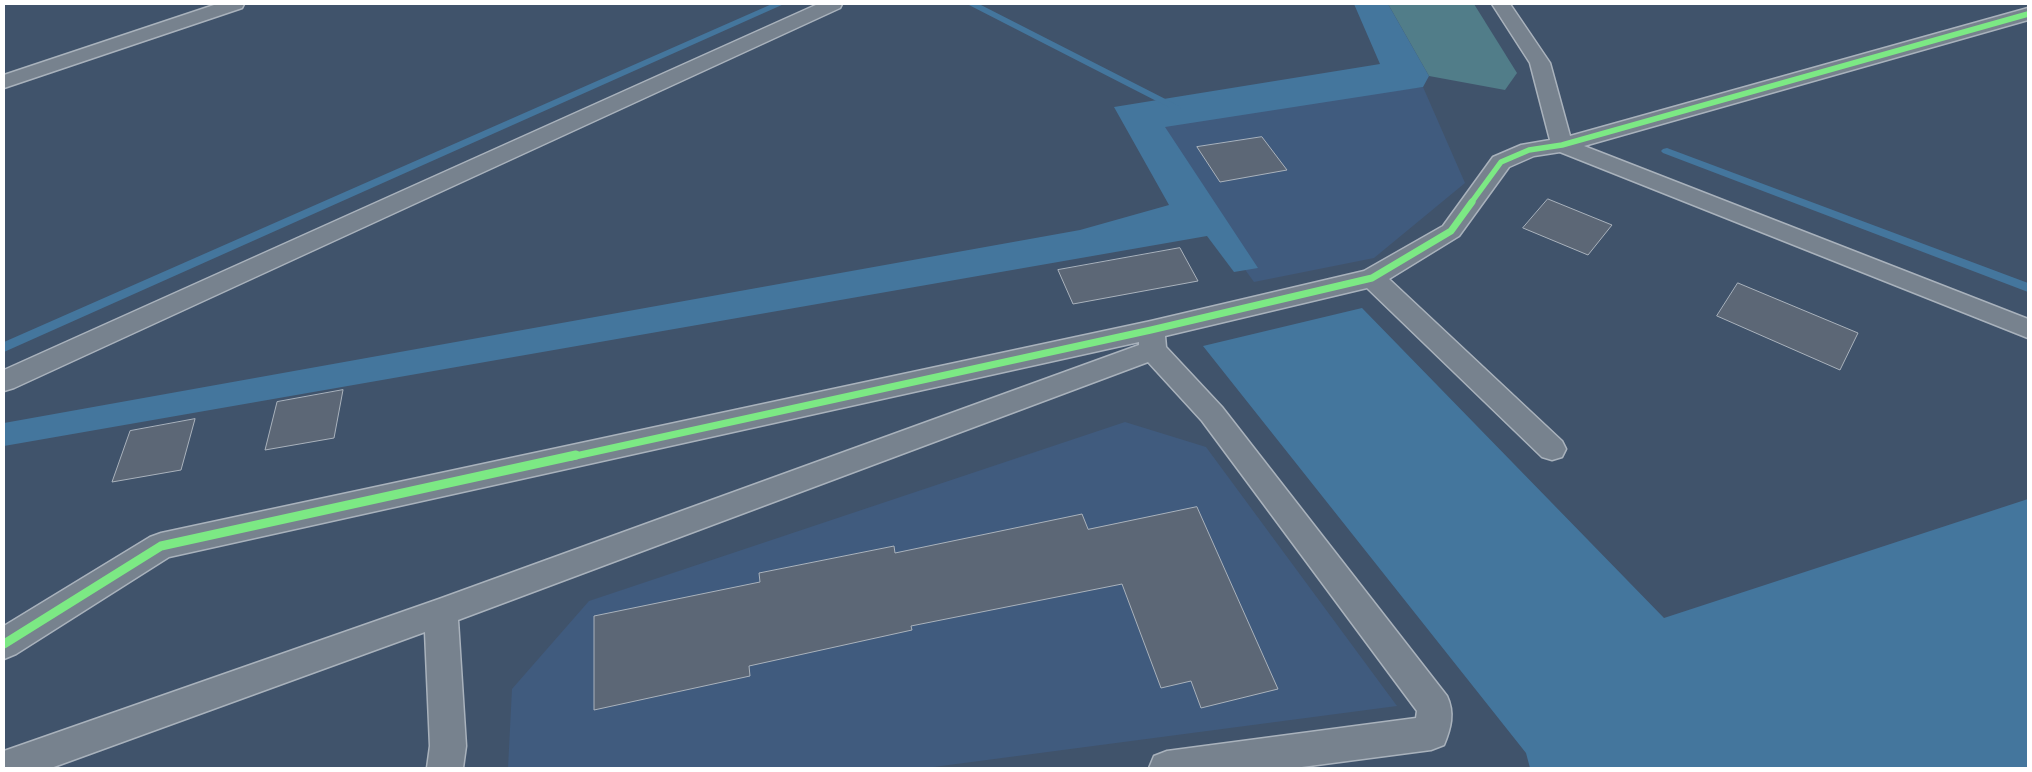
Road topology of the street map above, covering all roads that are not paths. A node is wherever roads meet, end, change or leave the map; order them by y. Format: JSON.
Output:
{"nodes":[{"id":1,"x":235,"y":4,"type":"edge"},
{"id":2,"x":833,"y":4,"type":"edge"},
{"id":3,"x":1501,"y":4,"type":"edge"},
{"id":4,"x":2028,"y":14,"type":"edge"},
{"id":5,"x":4,"y":82,"type":"edge"},
{"id":6,"x":1562,"y":145,"type":"junction"},
{"id":7,"x":1372,"y":278,"type":"junction"},
{"id":8,"x":2028,"y":329,"type":"edge"},
{"id":9,"x":1152,"y":340,"type":"junction"},
{"id":10,"x":4,"y":381,"type":"edge"},
{"id":11,"x":1552,"y":449,"type":"dead end"},
{"id":12,"x":441,"y":612,"type":"junction"},
{"id":13,"x":4,"y":644,"type":"edge"},
{"id":14,"x":446,"y":757,"type":"edge"},
{"id":15,"x":4,"y":768,"type":"edge"},
{"id":16,"x":1167,"y":768,"type":"edge"}],
"edges":[{"from":1,"to":5,"type":"street"},
{"from":2,"to":10,"type":"street"},
{"from":3,"to":6,"type":"street"},
{"from":4,"to":6,"type":"street"},
{"from":6,"to":7,"type":"street"},
{"from":6,"to":8,"type":"street"},
{"from":7,"to":9,"type":"street"},
{"from":7,"to":11,"type":"street"},
{"from":9,"to":12,"type":"street"},
{"from":9,"to":13,"type":"street"},
{"from":9,"to":16,"type":"street"},
{"from":12,"to":14,"type":"street"},
{"from":12,"to":15,"type":"street"}]}
